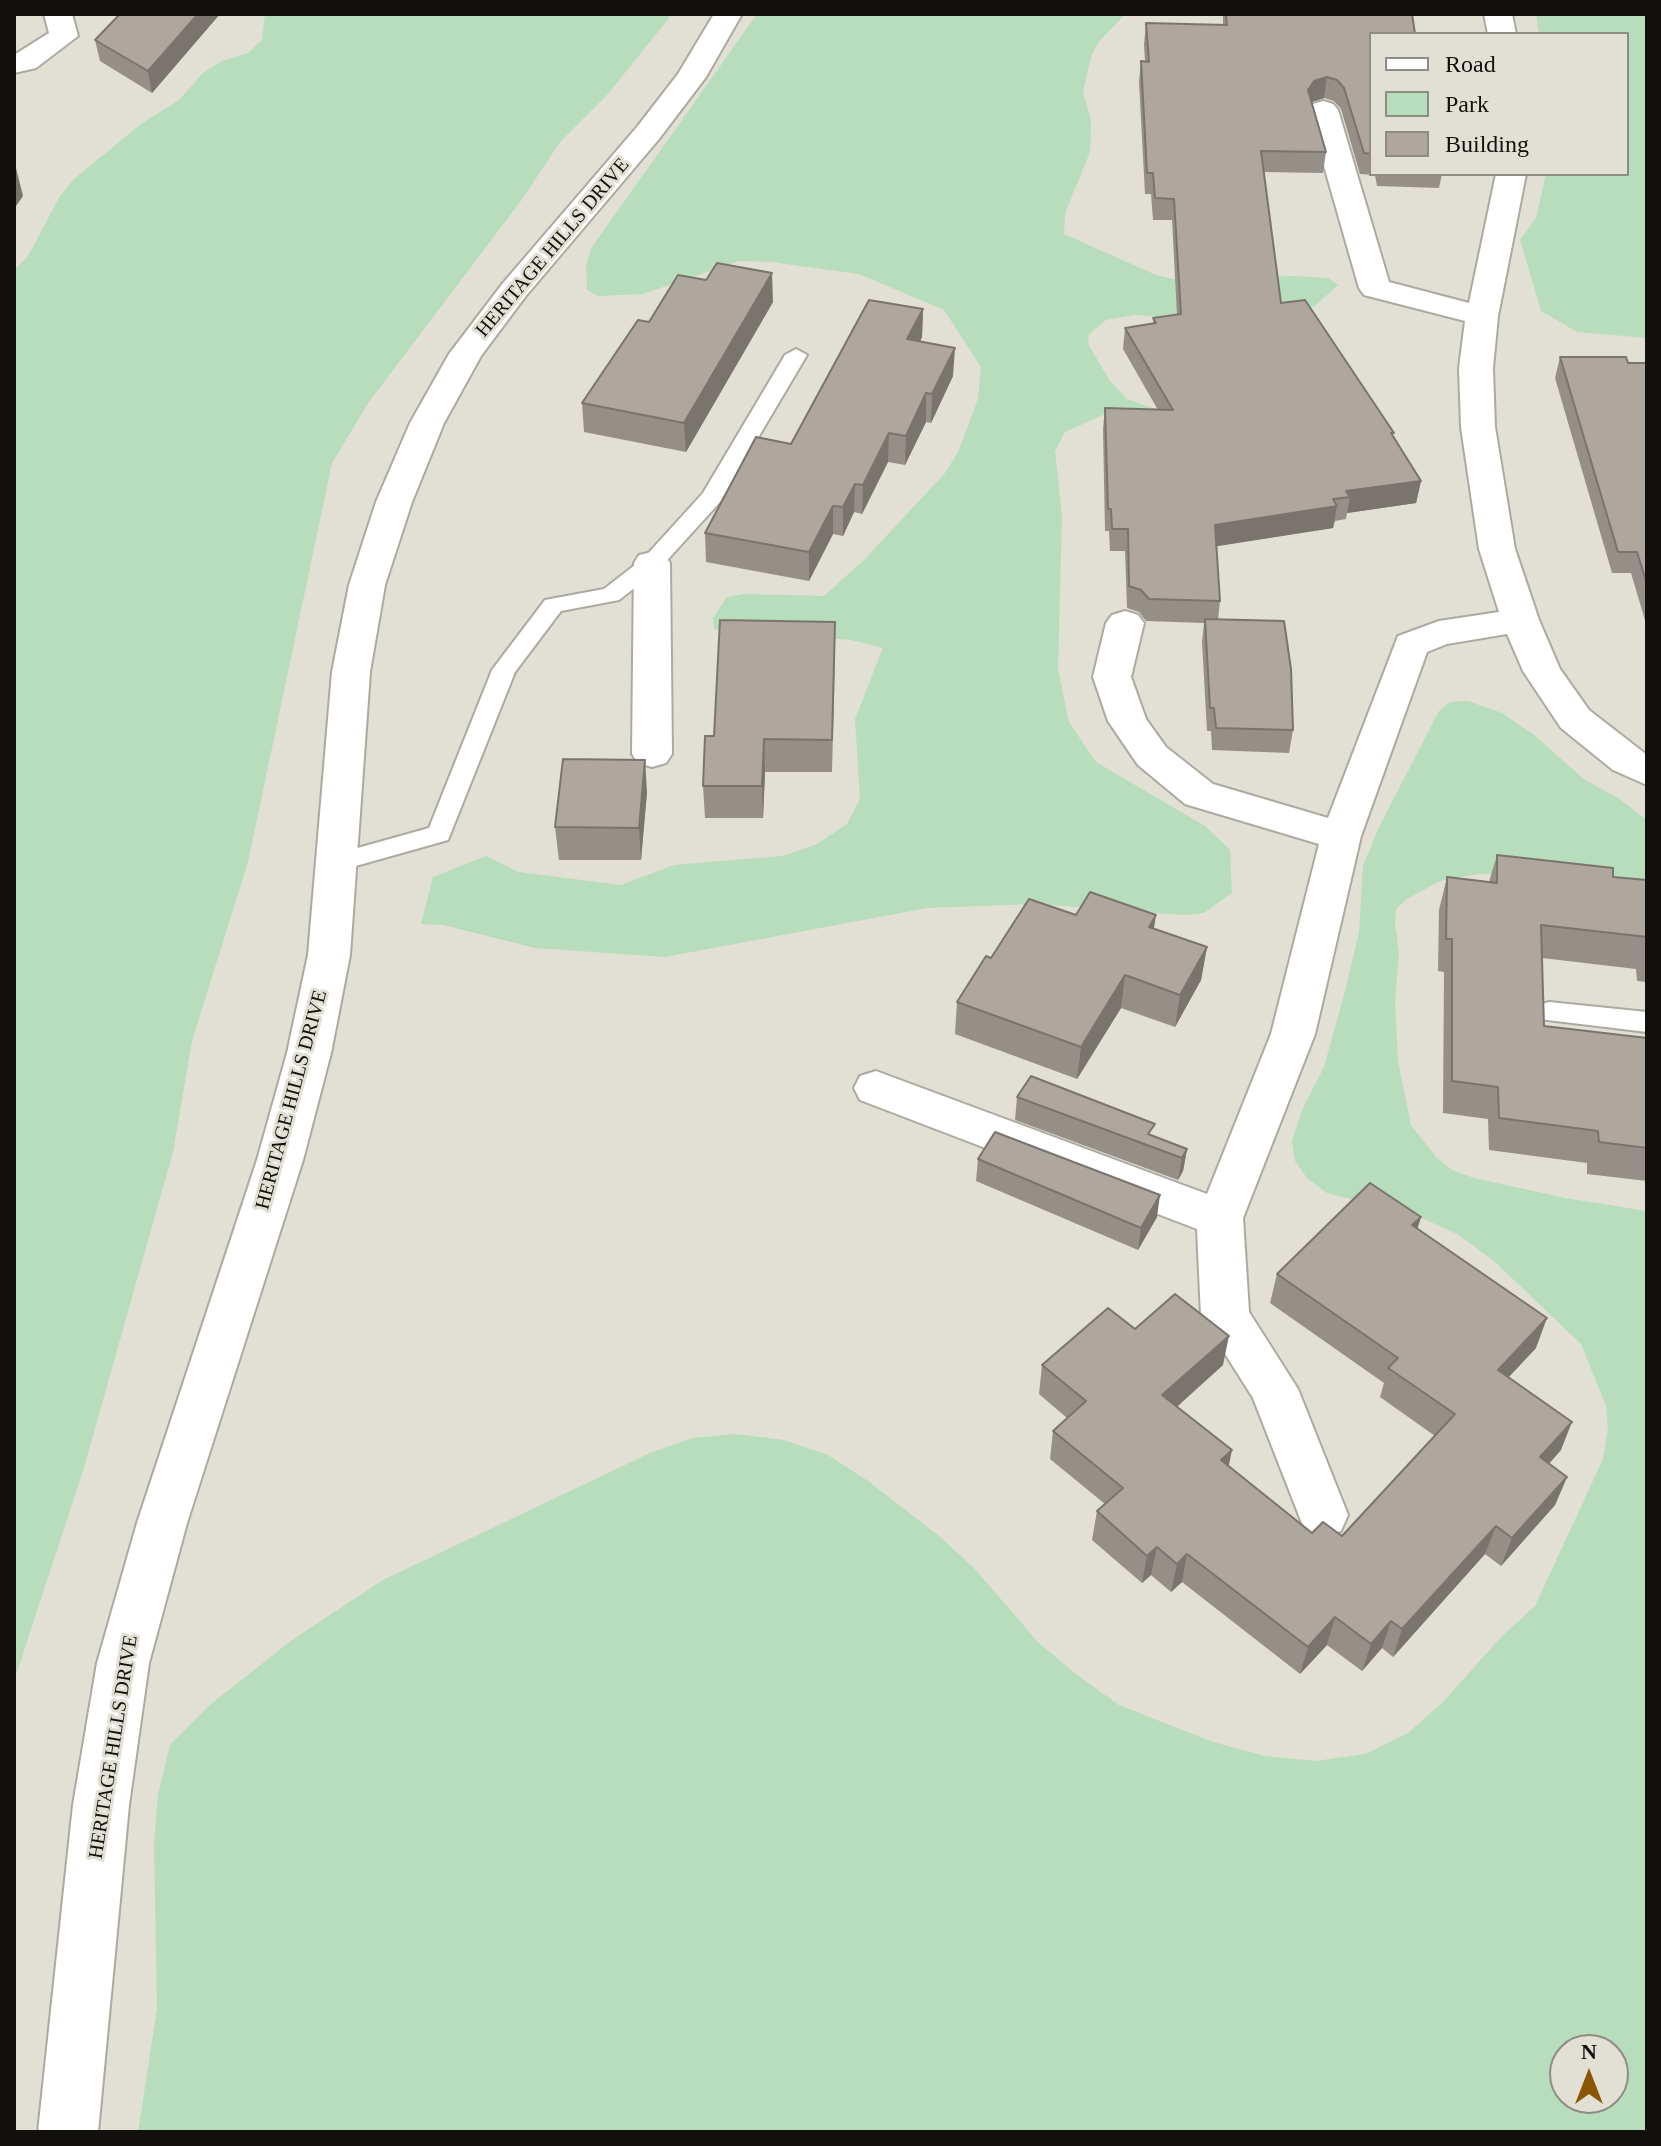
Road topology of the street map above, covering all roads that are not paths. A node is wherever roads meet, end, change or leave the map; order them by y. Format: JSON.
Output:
{"nodes":[{"id":1,"x":58,"y":14,"type":"edge"},
{"id":2,"x":728,"y":14,"type":"edge"},
{"id":3,"x":14,"y":64,"type":"edge"},
{"id":4,"x":1323,"y":110,"type":"dead end"},
{"id":5,"x":1511,"y":176,"type":"edge"},
{"id":6,"x":1482,"y":316,"type":"junction"},
{"id":7,"x":796,"y":355,"type":"dead end"},
{"id":8,"x":652,"y":563,"type":"junction"},
{"id":9,"x":1520,"y":620,"type":"junction"},
{"id":10,"x":1125,"y":623,"type":"dead end"},
{"id":11,"x":652,"y":754,"type":"dead end"},
{"id":12,"x":1647,"y":772,"type":"edge"},
{"id":13,"x":1341,"y":836,"type":"junction"},
{"id":14,"x":338,"y":862,"type":"junction"},
{"id":15,"x":1549,"y":1012,"type":"dead end"},
{"id":16,"x":1647,"y":1022,"type":"edge"},
{"id":17,"x":876,"y":1088,"type":"dead end"},
{"id":18,"x":1220,"y":1218,"type":"junction"},
{"id":19,"x":1323,"y":1515,"type":"dead end"},
{"id":20,"x":68,"y":2132,"type":"edge"}],
"edges":[{"from":1,"to":3,"type":"street"},
{"from":2,"to":14,"type":"street","name":"HERITAGE HILLS DRIVE"},
{"from":4,"to":6,"type":"street"},
{"from":5,"to":6,"type":"street"},
{"from":6,"to":9,"type":"street"},
{"from":7,"to":8,"type":"lane"},
{"from":8,"to":11,"type":"street"},
{"from":8,"to":14,"type":"lane"},
{"from":9,"to":12,"type":"street"},
{"from":9,"to":13,"type":"street"},
{"from":10,"to":13,"type":"street"},
{"from":13,"to":18,"type":"street"},
{"from":14,"to":20,"type":"street","name":"HERITAGE HILLS DRIVE"},
{"from":15,"to":16,"type":"lane"},
{"from":17,"to":18,"type":"street"},
{"from":18,"to":19,"type":"street"}]}
